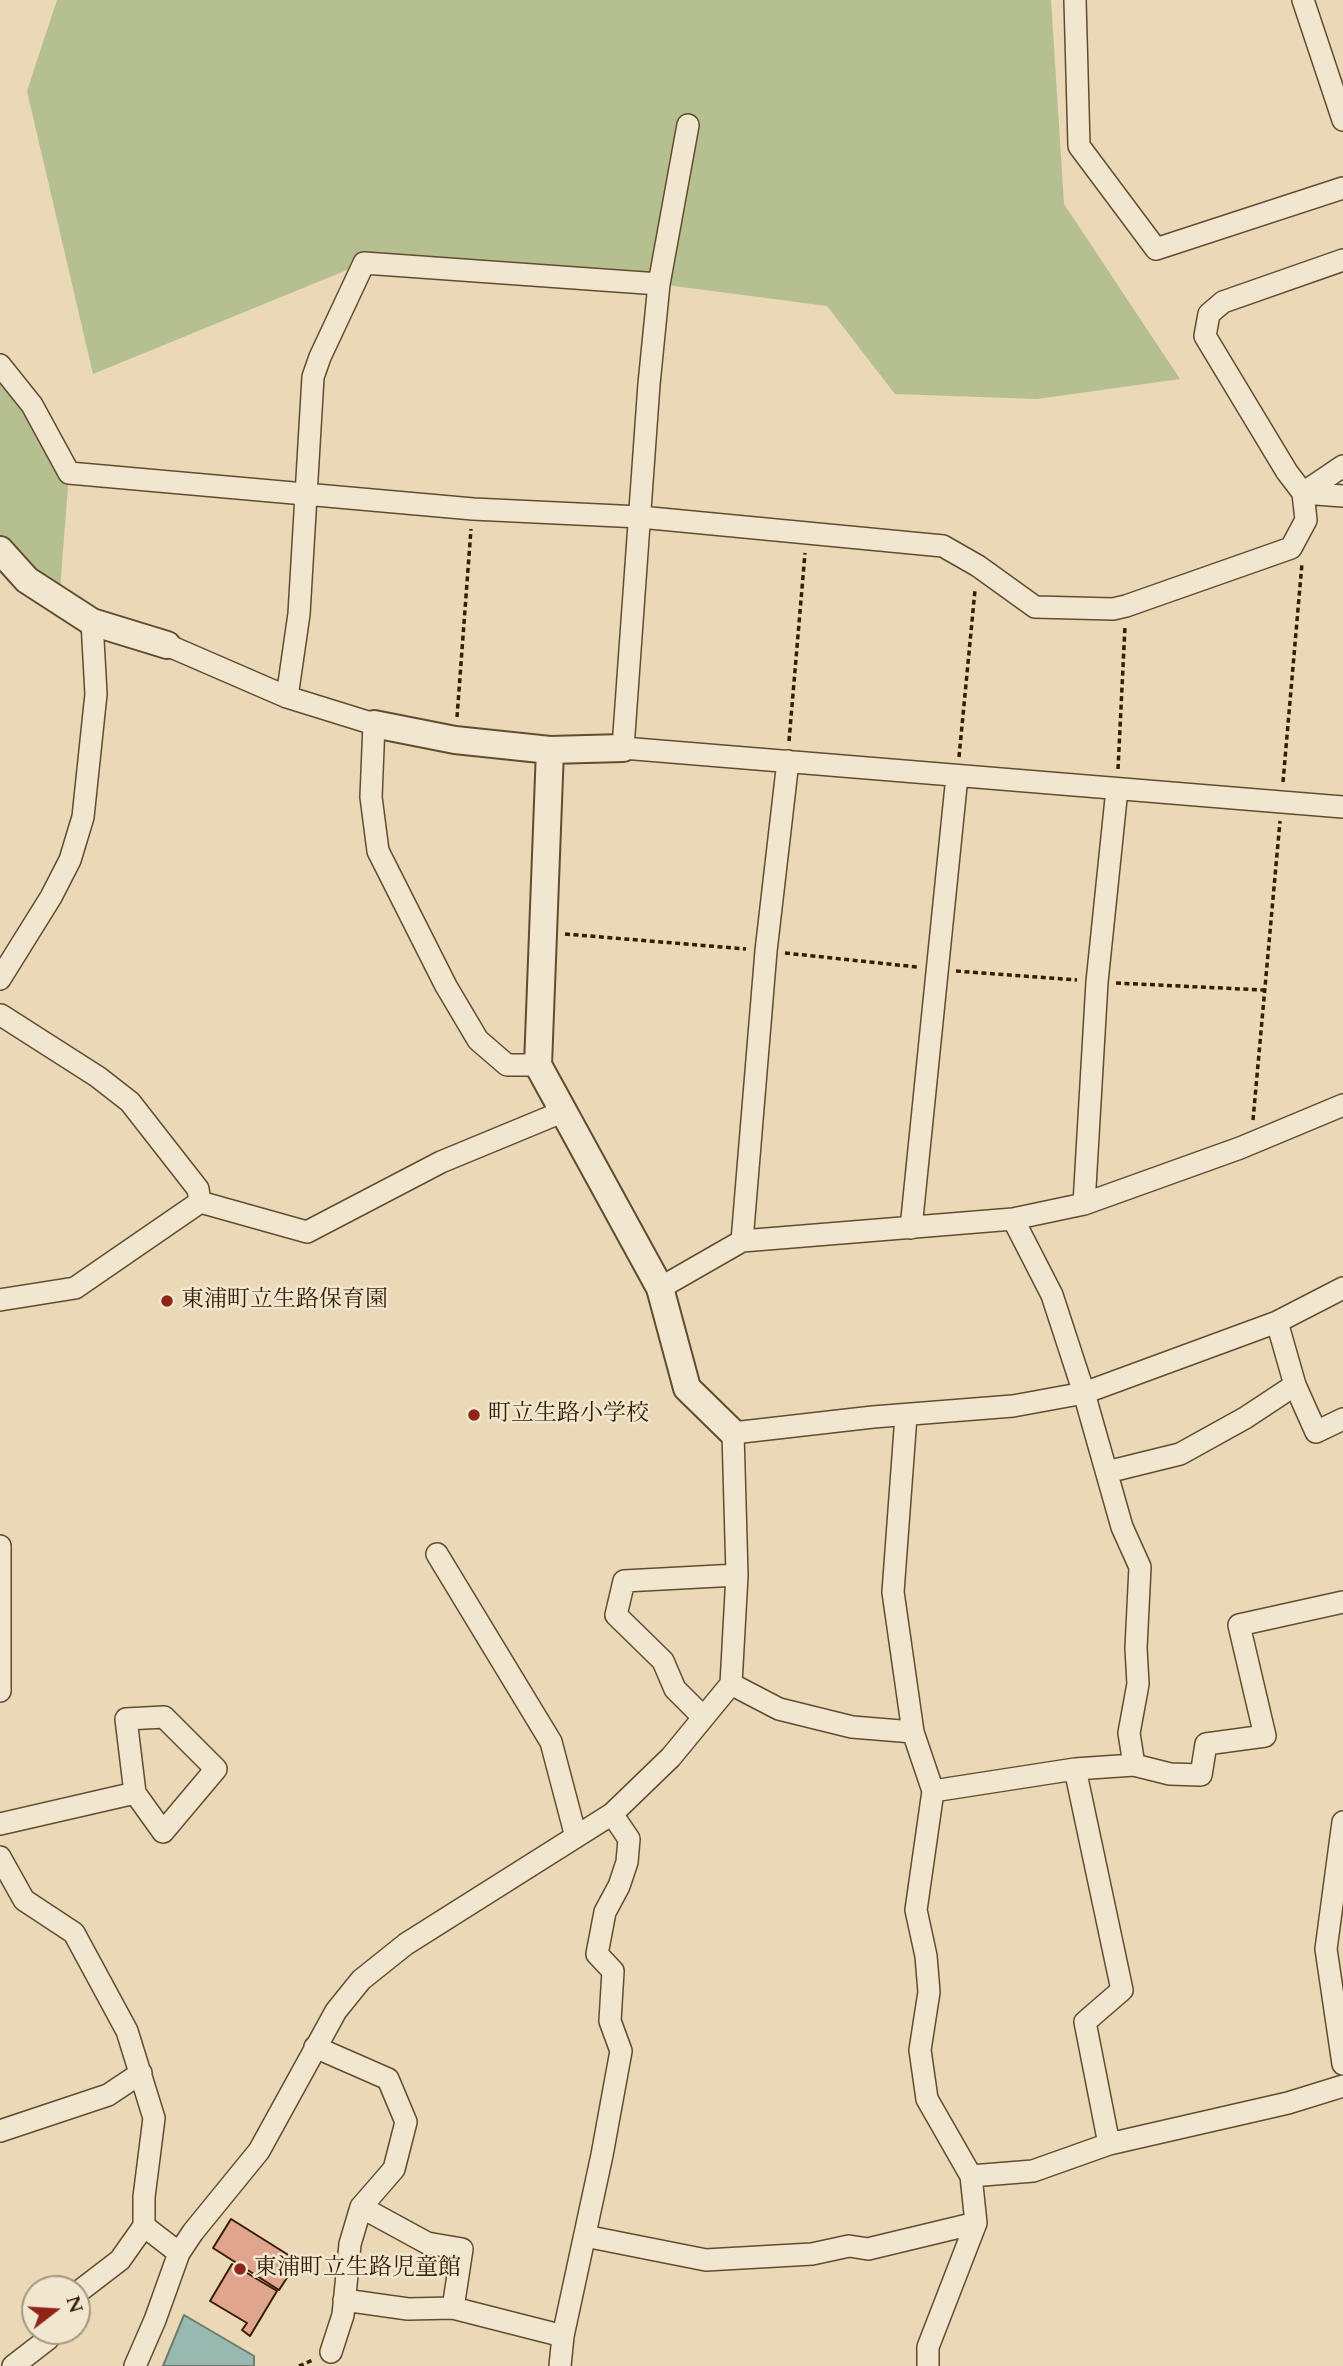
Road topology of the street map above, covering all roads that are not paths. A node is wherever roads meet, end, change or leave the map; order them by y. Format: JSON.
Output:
{"nodes":[{"id":1,"x":1075,"y":0,"type":"edge"},
{"id":2,"x":1303,"y":0,"type":"edge"},
{"id":3,"x":1343,"y":120,"type":"edge"},
{"id":4,"x":688,"y":125,"type":"dead end"},
{"id":5,"x":1343,"y":188,"type":"edge"},
{"id":6,"x":1343,"y":260,"type":"edge"},
{"id":7,"x":659,"y":284,"type":"junction"},
{"id":8,"x":0,"y":365,"type":"edge"},
{"id":9,"x":1343,"y":466,"type":"edge"},
{"id":10,"x":307,"y":494,"type":"junction"},
{"id":11,"x":1303,"y":494,"type":"junction"},
{"id":12,"x":1343,"y":496,"type":"edge"},
{"id":13,"x":640,"y":517,"type":"junction"},
{"id":14,"x":0,"y":550,"type":"edge"},
{"id":15,"x":92,"y":622,"type":"junction"},
{"id":16,"x":167,"y":645,"type":"joint"},
{"id":17,"x":287,"y":697,"type":"junction"},
{"id":18,"x":374,"y":723,"type":"junction"},
{"id":19,"x":624,"y":748,"type":"junction"},
{"id":20,"x":550,"y":750,"type":"junction"},
{"id":21,"x":788,"y":761,"type":"junction"},
{"id":22,"x":957,"y":776,"type":"junction"},
{"id":23,"x":1117,"y":789,"type":"junction"},
{"id":24,"x":1343,"y":807,"type":"edge"},
{"id":25,"x":0,"y":979,"type":"edge"},
{"id":26,"x":0,"y":1015,"type":"edge"},
{"id":27,"x":538,"y":1065,"type":"junction"},
{"id":28,"x":1343,"y":1105,"type":"edge"},
{"id":29,"x":562,"y":1112,"type":"junction"},
{"id":30,"x":200,"y":1202,"type":"junction"},
{"id":31,"x":1084,"y":1204,"type":"junction"},
{"id":32,"x":1013,"y":1219,"type":"junction"},
{"id":33,"x":911,"y":1228,"type":"junction"},
{"id":34,"x":743,"y":1241,"type":"junction"},
{"id":35,"x":660,"y":1288,"type":"junction"},
{"id":36,"x":1343,"y":1288,"type":"edge"},
{"id":37,"x":0,"y":1300,"type":"edge"},
{"id":38,"x":1277,"y":1322,"type":"junction"},
{"id":39,"x":1295,"y":1385,"type":"junction"},
{"id":40,"x":1084,"y":1393,"type":"junction"},
{"id":41,"x":906,"y":1416,"type":"junction"},
{"id":42,"x":1343,"y":1419,"type":"edge"},
{"id":43,"x":733,"y":1433,"type":"junction"},
{"id":44,"x":1107,"y":1472,"type":"junction"},
{"id":45,"x":437,"y":1554,"type":"dead end"},
{"id":46,"x":1,"y":1555,"type":"edge"},
{"id":47,"x":737,"y":1575,"type":"junction"},
{"id":48,"x":1343,"y":1602,"type":"edge"},
{"id":49,"x":731,"y":1684,"type":"junction"},
{"id":50,"x":0,"y":1691,"type":"edge"},
{"id":51,"x":702,"y":1716,"type":"junction"},
{"id":52,"x":913,"y":1732,"type":"junction"},
{"id":53,"x":1134,"y":1765,"type":"junction"},
{"id":54,"x":1075,"y":1769,"type":"junction"},
{"id":55,"x":933,"y":1791,"type":"junction"},
{"id":56,"x":135,"y":1793,"type":"junction"},
{"id":57,"x":612,"y":1814,"type":"junction"},
{"id":58,"x":1343,"y":1822,"type":"edge"},
{"id":59,"x":0,"y":1824,"type":"edge"},
{"id":60,"x":576,"y":1837,"type":"junction"},
{"id":61,"x":0,"y":1857,"type":"edge"},
{"id":62,"x":1334,"y":1947,"type":"edge"},
{"id":63,"x":315,"y":2047,"type":"junction"},
{"id":64,"x":1343,"y":2064,"type":"edge"},
{"id":65,"x":142,"y":2073,"type":"junction"},
{"id":66,"x":1343,"y":2086,"type":"edge"},
{"id":67,"x":0,"y":2131,"type":"edge"},
{"id":68,"x":1109,"y":2144,"type":"junction"},
{"id":69,"x":971,"y":2176,"type":"junction"},
{"id":70,"x":360,"y":2207,"type":"junction"},
{"id":71,"x":976,"y":2223,"type":"junction"},
{"id":72,"x":144,"y":2226,"type":"junction"},
{"id":73,"x":585,"y":2236,"type":"junction"},
{"id":74,"x":179,"y":2253,"type":"junction"},
{"id":75,"x":91,"y":2282,"type":"edge"},
{"id":76,"x":344,"y":2300,"type":"junction"},
{"id":77,"x":453,"y":2308,"type":"junction"},
{"id":78,"x":563,"y":2336,"type":"junction"},
{"id":79,"x":40,"y":2345,"type":"edge"},
{"id":80,"x":331,"y":2352,"type":"dead end"},
{"id":81,"x":13,"y":2366,"type":"edge"},
{"id":82,"x":135,"y":2366,"type":"edge"},
{"id":83,"x":560,"y":2366,"type":"edge"},
{"id":84,"x":928,"y":2366,"type":"edge"}],
"edges":[{"from":1,"to":5,"type":"street"},
{"from":2,"to":3,"type":"street"},
{"from":4,"to":7,"type":"street"},
{"from":6,"to":11,"type":"street"},
{"from":7,"to":10,"type":"street"},
{"from":7,"to":13,"type":"street"},
{"from":8,"to":10,"type":"street"},
{"from":9,"to":11,"type":"street"},
{"from":10,"to":13,"type":"street"},
{"from":10,"to":17,"type":"street"},
{"from":11,"to":12,"type":"street"},
{"from":11,"to":13,"type":"street"},
{"from":13,"to":19,"type":"street"},
{"from":14,"to":15,"type":"street"},
{"from":15,"to":16,"type":"street"},
{"from":15,"to":25,"type":"street"},
{"from":16,"to":17,"type":"street"},
{"from":17,"to":18,"type":"street"},
{"from":18,"to":20,"type":"street"},
{"from":18,"to":27,"type":"street"},
{"from":19,"to":20,"type":"street"},
{"from":19,"to":21,"type":"street"},
{"from":20,"to":27,"type":"street"},
{"from":21,"to":22,"type":"street"},
{"from":21,"to":34,"type":"street"},
{"from":22,"to":23,"type":"street"},
{"from":22,"to":33,"type":"street"},
{"from":23,"to":24,"type":"street"},
{"from":23,"to":31,"type":"street"},
{"from":26,"to":30,"type":"street"},
{"from":27,"to":29,"type":"street"},
{"from":28,"to":31,"type":"street"},
{"from":29,"to":30,"type":"street"},
{"from":29,"to":35,"type":"street"},
{"from":30,"to":37,"type":"street"},
{"from":31,"to":32,"type":"street"},
{"from":32,"to":33,"type":"street"},
{"from":32,"to":40,"type":"street"},
{"from":33,"to":34,"type":"street"},
{"from":34,"to":35,"type":"street"},
{"from":35,"to":43,"type":"street"},
{"from":36,"to":38,"type":"street"},
{"from":38,"to":39,"type":"street"},
{"from":38,"to":40,"type":"street"},
{"from":39,"to":42,"type":"street"},
{"from":39,"to":44,"type":"street"},
{"from":40,"to":41,"type":"street"},
{"from":40,"to":44,"type":"street"},
{"from":41,"to":43,"type":"street"},
{"from":41,"to":52,"type":"street"},
{"from":43,"to":47,"type":"street"},
{"from":44,"to":53,"type":"street"},
{"from":45,"to":60,"type":"street"},
{"from":46,"to":50,"type":"street"},
{"from":47,"to":49,"type":"street"},
{"from":47,"to":51,"type":"street"},
{"from":48,"to":53,"type":"street"},
{"from":49,"to":51,"type":"street"},
{"from":49,"to":52,"type":"street"},
{"from":51,"to":57,"type":"street"},
{"from":52,"to":55,"type":"street"},
{"from":53,"to":54,"type":"street"},
{"from":54,"to":55,"type":"street"},
{"from":54,"to":68,"type":"street"},
{"from":55,"to":69,"type":"street"},
{"from":56,"to":56,"type":"street"},
{"from":56,"to":59,"type":"street"},
{"from":57,"to":60,"type":"street"},
{"from":57,"to":73,"type":"street"},
{"from":58,"to":62,"type":"street"},
{"from":60,"to":63,"type":"street"},
{"from":61,"to":65,"type":"street"},
{"from":62,"to":64,"type":"street"},
{"from":63,"to":70,"type":"street"},
{"from":63,"to":74,"type":"street"},
{"from":65,"to":67,"type":"street"},
{"from":65,"to":72,"type":"street"},
{"from":66,"to":68,"type":"street"},
{"from":68,"to":69,"type":"street"},
{"from":69,"to":71,"type":"street"},
{"from":70,"to":76,"type":"street"},
{"from":70,"to":77,"type":"street"},
{"from":71,"to":73,"type":"street"},
{"from":71,"to":84,"type":"street"},
{"from":72,"to":74,"type":"street"},
{"from":72,"to":75,"type":"street"},
{"from":73,"to":78,"type":"street"},
{"from":74,"to":82,"type":"street"},
{"from":76,"to":77,"type":"street"},
{"from":76,"to":80,"type":"street"},
{"from":77,"to":78,"type":"street"},
{"from":78,"to":83,"type":"street"},
{"from":79,"to":81,"type":"street"}]}
